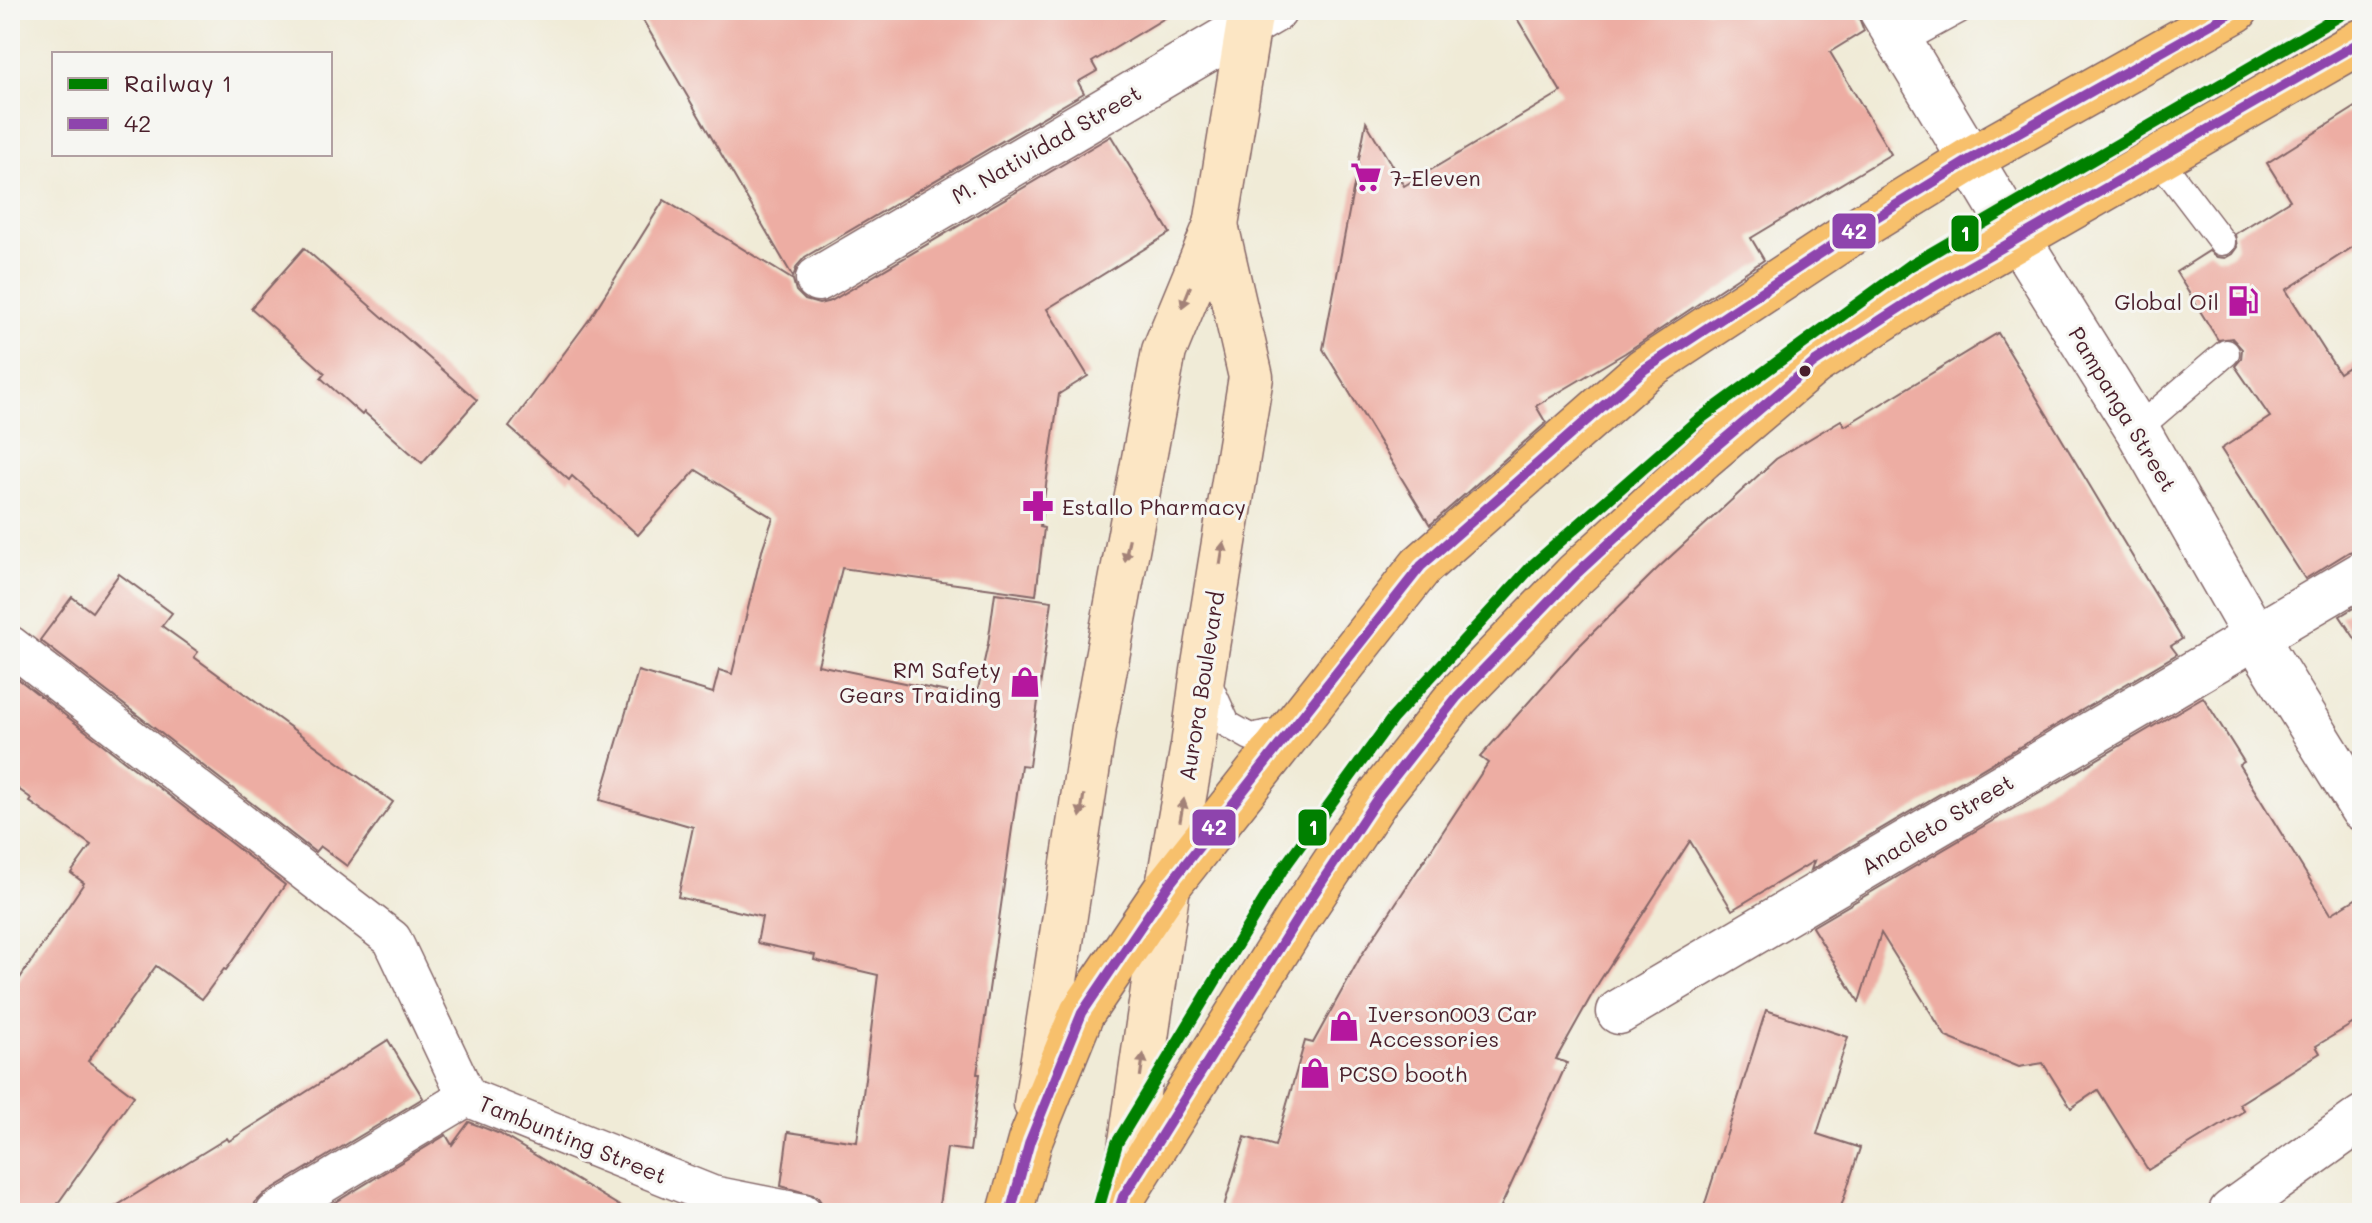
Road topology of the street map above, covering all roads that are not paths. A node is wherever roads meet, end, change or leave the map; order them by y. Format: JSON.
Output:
{"nodes":[{"id":1,"x":1959,"y":10,"type":"edge"},
{"id":2,"x":2222,"y":14,"type":"edge"},
{"id":3,"x":1258,"y":15,"type":"edge"},
{"id":4,"x":1890,"y":26,"type":"edge"},
{"id":5,"x":2362,"y":41,"type":"edge"},
{"id":6,"x":2158,"y":158,"type":"junction"},
{"id":7,"x":1971,"y":159,"type":"junction"},
{"id":8,"x":1216,"y":225,"type":"junction"},
{"id":9,"x":2019,"y":240,"type":"junction"},
{"id":10,"x":2222,"y":242,"type":"dead end"},
{"id":11,"x":818,"y":279,"type":"dead end"},
{"id":12,"x":2226,"y":353,"type":"dead end"},
{"id":13,"x":2137,"y":429,"type":"junction"},
{"id":14,"x":2362,"y":574,"type":"edge"},
{"id":15,"x":2256,"y":638,"type":"junction"},
{"id":16,"x":10,"y":645,"type":"edge"},
{"id":17,"x":1203,"y":671,"type":"junction"},
{"id":18,"x":1292,"y":729,"type":"junction"},
{"id":19,"x":2362,"y":809,"type":"edge"},
{"id":20,"x":1168,"y":886,"type":"junction"},
{"id":21,"x":1619,"y":1012,"type":"dead end"},
{"id":22,"x":467,"y":1097,"type":"junction"},
{"id":23,"x":2362,"y":1118,"type":"edge"},
{"id":24,"x":1030,"y":1141,"type":"junction"},
{"id":25,"x":1121,"y":1205,"type":"edge"},
{"id":26,"x":2230,"y":1212,"type":"edge"},
{"id":27,"x":275,"y":1213,"type":"edge"},
{"id":28,"x":803,"y":1213,"type":"edge"},
{"id":29,"x":1010,"y":1213,"type":"edge"}],
"edges":[{"from":1,"to":4,"type":"lane"},
{"from":2,"to":7,"type":"main road"},
{"from":3,"to":8,"type":"main road","name":"Aurora Boulevard"},
{"from":3,"to":11,"type":"street","name":"M. Natividad Street"},
{"from":4,"to":7,"type":"street","name":"Pampanga Street"},
{"from":5,"to":6,"type":"main road"},
{"from":6,"to":9,"type":"main road"},
{"from":6,"to":10,"type":"lane"},
{"from":7,"to":9,"type":"street","name":"Pampanga Street"},
{"from":7,"to":18,"type":"main road"},
{"from":17,"to":8,"type":"main road","name":"Aurora Boulevard","one_way":true},
{"from":8,"to":24,"type":"main road","name":"Aurora Boulevard","one_way":true},
{"from":9,"to":13,"type":"street","name":"Pampanga Street"},
{"from":9,"to":25,"type":"main road"},
{"from":12,"to":13,"type":"lane"},
{"from":13,"to":15,"type":"street","name":"Pampanga Street"},
{"from":14,"to":15,"type":"street","name":"Anacleto Street"},
{"from":15,"to":19,"type":"street","name":"Pampanga Street"},
{"from":15,"to":21,"type":"street","name":"Anacleto Street"},
{"from":16,"to":22,"type":"street"},
{"from":17,"to":18,"type":"lane"},
{"from":20,"to":17,"type":"main road","name":"Aurora Boulevard","one_way":true},
{"from":18,"to":20,"type":"main road"},
{"from":20,"to":24,"type":"main road"},
{"from":25,"to":20,"type":"main road","name":"Aurora Boulevard","one_way":true},
{"from":22,"to":27,"type":"street","name":"Tambunting Street"},
{"from":22,"to":28,"type":"street","name":"Tambunting Street"},
{"from":23,"to":26,"type":"street"},
{"from":24,"to":29,"type":"main road"}]}
